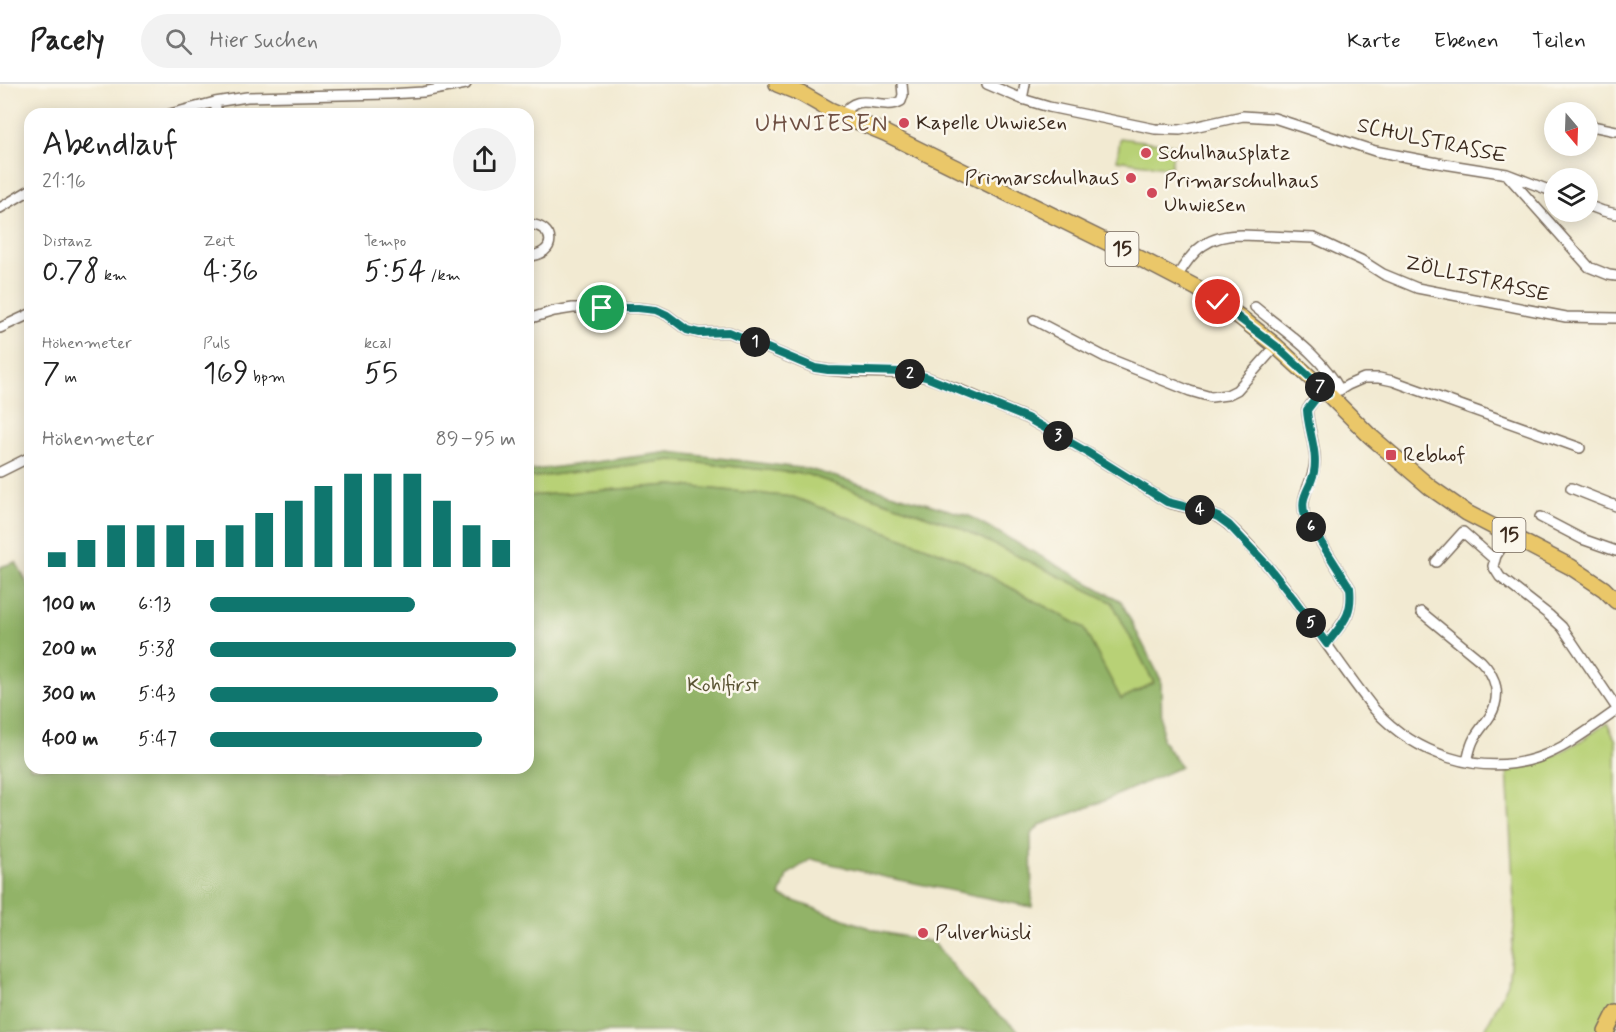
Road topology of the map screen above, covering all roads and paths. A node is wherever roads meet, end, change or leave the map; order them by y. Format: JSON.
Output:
{"nodes":[{"id":1,"x":466,"y":84,"type":"edge"},
{"id":2,"x":777,"y":84,"type":"edge"},
{"id":3,"x":902,"y":84,"type":"edge"},
{"id":4,"x":987,"y":84,"type":"edge"},
{"id":5,"x":1025,"y":84,"type":"edge"},
{"id":6,"x":1022,"y":99,"type":"junction"},
{"id":7,"x":215,"y":102,"type":"junction"},
{"id":8,"x":192,"y":108,"type":"edge"},
{"id":9,"x":216,"y":108,"type":"edge"},
{"id":10,"x":843,"y":115,"type":"junction"},
{"id":11,"x":1598,"y":127,"type":"edge"},
{"id":12,"x":1616,"y":131,"type":"edge"},
{"id":13,"x":1507,"y":174,"type":"junction"},
{"id":14,"x":1544,"y":188,"type":"edge"},
{"id":15,"x":24,"y":194,"type":"edge"},
{"id":16,"x":0,"y":208,"type":"edge"},
{"id":17,"x":1598,"y":209,"type":"edge"},
{"id":18,"x":1616,"y":214,"type":"edge"},
{"id":19,"x":534,"y":225,"type":"edge"},
{"id":20,"x":534,"y":256,"type":"edge"},
{"id":21,"x":1616,"y":276,"type":"edge"},
{"id":22,"x":1177,"y":277,"type":"junction"},
{"id":23,"x":1255,"y":307,"type":"dead end"},
{"id":24,"x":24,"y":317,"type":"edge"},
{"id":25,"x":534,"y":317,"type":"edge"},
{"id":26,"x":1616,"y":318,"type":"edge"},
{"id":27,"x":1034,"y":320,"type":"dead end"},
{"id":28,"x":0,"y":328,"type":"edge"},
{"id":29,"x":1276,"y":346,"type":"junction"},
{"id":30,"x":1334,"y":392,"type":"junction"},
{"id":31,"x":1580,"y":448,"type":"dead end"},
{"id":32,"x":24,"y":460,"type":"edge"},
{"id":33,"x":0,"y":472,"type":"edge"},
{"id":34,"x":1571,"y":488,"type":"dead end"},
{"id":35,"x":1616,"y":506,"type":"edge"},
{"id":36,"x":1539,"y":518,"type":"dead end"},
{"id":37,"x":1509,"y":535,"type":"junction"},
{"id":38,"x":1616,"y":551,"type":"edge"},
{"id":39,"x":1495,"y":560,"type":"junction"},
{"id":40,"x":1436,"y":562,"type":"dead end"},
{"id":41,"x":1616,"y":601,"type":"edge"},
{"id":42,"x":1421,"y":612,"type":"dead end"},
{"id":43,"x":1327,"y":644,"type":"junction"},
{"id":44,"x":1616,"y":709,"type":"edge"},
{"id":45,"x":1467,"y":762,"type":"junction"},
{"id":46,"x":1616,"y":1012,"type":"edge"},
{"id":47,"x":1606,"y":1032,"type":"edge"}],
"edges":[{"from":1,"to":7,"type":"street"},
{"from":2,"to":10,"type":"main road","number":"15"},
{"from":3,"to":10,"type":"street"},
{"from":4,"to":6,"type":"street","name":"SCHULSTRASSE"},
{"from":5,"to":6,"type":"street"},
{"from":6,"to":13,"type":"street","name":"SCHULSTRASSE"},
{"from":7,"to":8,"type":"street"},
{"from":7,"to":9,"type":"street"},
{"from":10,"to":22,"type":"main road","number":"15"},
{"from":11,"to":12,"type":"street"},
{"from":13,"to":14,"type":"street","name":"SCHULSTRASSE"},
{"from":13,"to":21,"type":"street"},
{"from":15,"to":16,"type":"street"},
{"from":17,"to":18,"type":"street"},
{"from":19,"to":20,"type":"street"},
{"from":22,"to":26,"type":"street","name":"ZÖLLISTRASSE"},
{"from":22,"to":29,"type":"main road","number":"15"},
{"from":23,"to":30,"type":"street"},
{"from":24,"to":28,"type":"street"},
{"from":25,"to":43,"type":"street"},
{"from":27,"to":29,"type":"street"},
{"from":29,"to":30,"type":"main road","number":"15"},
{"from":30,"to":31,"type":"street"},
{"from":30,"to":37,"type":"main road","number":"15"},
{"from":30,"to":43,"type":"street"},
{"from":32,"to":33,"type":"street"},
{"from":34,"to":35,"type":"street"},
{"from":36,"to":38,"type":"street"},
{"from":37,"to":39,"type":"street"},
{"from":37,"to":41,"type":"main road","number":"15"},
{"from":39,"to":40,"type":"street"},
{"from":39,"to":44,"type":"street"},
{"from":42,"to":45,"type":"street"},
{"from":43,"to":45,"type":"street"},
{"from":44,"to":45,"type":"street"},
{"from":46,"to":47,"type":"main road"}]}
